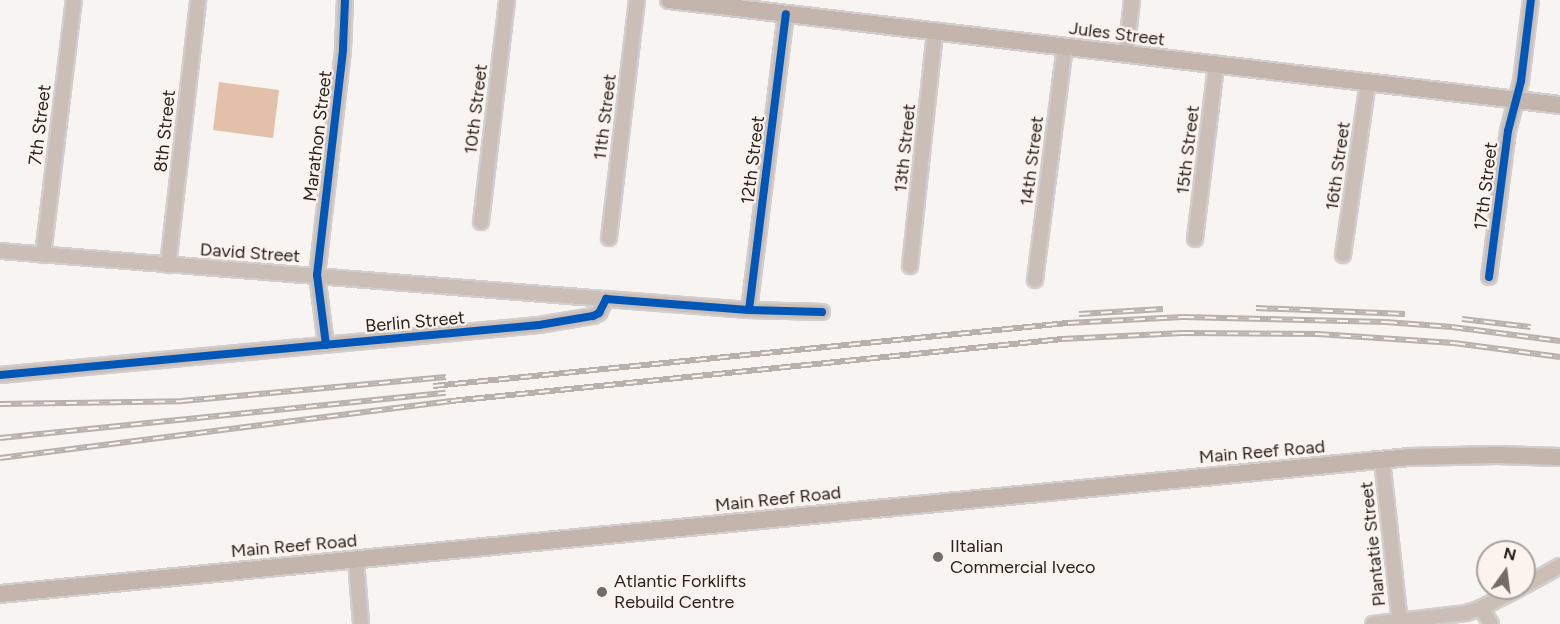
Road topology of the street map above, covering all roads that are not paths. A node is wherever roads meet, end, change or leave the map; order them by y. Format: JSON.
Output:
{"nodes":[{"id":1,"x":74,"y":0,"type":"edge"},
{"id":2,"x":198,"y":0,"type":"edge"},
{"id":3,"x":345,"y":0,"type":"edge"},
{"id":4,"x":507,"y":0,"type":"edge"},
{"id":5,"x":637,"y":0,"type":"edge"},
{"id":6,"x":669,"y":0,"type":"edge"},
{"id":7,"x":1132,"y":0,"type":"edge"},
{"id":8,"x":1531,"y":0,"type":"edge"},
{"id":9,"x":729,"y":4,"type":"edge"},
{"id":10,"x":786,"y":14,"type":"junction"},
{"id":11,"x":935,"y":33,"type":"junction"},
{"id":12,"x":1065,"y":47,"type":"junction"},
{"id":13,"x":1126,"y":54,"type":"junction"},
{"id":14,"x":1216,"y":65,"type":"junction"},
{"id":15,"x":1368,"y":82,"type":"junction"},
{"id":16,"x":1516,"y":100,"type":"junction"},
{"id":17,"x":1560,"y":105,"type":"edge"},
{"id":18,"x":481,"y":222,"type":"dead end"},
{"id":19,"x":609,"y":238,"type":"dead end"},
{"id":20,"x":1195,"y":239,"type":"dead end"},
{"id":21,"x":0,"y":251,"type":"edge"},
{"id":22,"x":43,"y":255,"type":"junction"},
{"id":23,"x":1343,"y":255,"type":"dead end"},
{"id":24,"x":168,"y":265,"type":"junction"},
{"id":25,"x":910,"y":266,"type":"dead end"},
{"id":26,"x":317,"y":275,"type":"junction"},
{"id":27,"x":1489,"y":277,"type":"dead end"},
{"id":28,"x":1035,"y":280,"type":"dead end"},
{"id":29,"x":606,"y":299,"type":"junction"},
{"id":30,"x":749,"y":310,"type":"junction"},
{"id":31,"x":822,"y":312,"type":"dead end"},
{"id":32,"x":326,"y":345,"type":"junction"},
{"id":33,"x":0,"y":375,"type":"edge"},
{"id":34,"x":1560,"y":457,"type":"edge"},
{"id":35,"x":1382,"y":460,"type":"junction"},
{"id":36,"x":356,"y":560,"type":"junction"},
{"id":37,"x":1560,"y":566,"type":"edge"},
{"id":38,"x":1536,"y":579,"type":"edge"},
{"id":39,"x":0,"y":594,"type":"edge"},
{"id":40,"x":1498,"y":600,"type":"edge"},
{"id":41,"x":1481,"y":609,"type":"junction"},
{"id":42,"x":1400,"y":623,"type":"edge"},
{"id":43,"x":362,"y":624,"type":"edge"},
{"id":44,"x":1373,"y":624,"type":"edge"},
{"id":45,"x":1491,"y":624,"type":"edge"}],
"edges":[{"from":1,"to":22,"type":"street","name":"7th Street"},
{"from":2,"to":24,"type":"street","name":"8th Street"},
{"from":3,"to":26,"type":"street","name":"Marathon Street"},
{"from":4,"to":18,"type":"street","name":"10th Street"},
{"from":5,"to":19,"type":"street","name":"11th Street"},
{"from":6,"to":9,"type":"main road","name":"Jules Street"},
{"from":7,"to":13,"type":"street"},
{"from":8,"to":16,"type":"street","name":"17th Street"},
{"from":9,"to":10,"type":"main road","name":"Jules Street"},
{"from":10,"to":11,"type":"main road","name":"Jules Street"},
{"from":10,"to":30,"type":"street","name":"12th Street"},
{"from":11,"to":12,"type":"main road","name":"Jules Street"},
{"from":11,"to":25,"type":"street","name":"13th Street"},
{"from":12,"to":13,"type":"main road","name":"Jules Street"},
{"from":12,"to":28,"type":"street","name":"14th Street"},
{"from":13,"to":14,"type":"main road","name":"Jules Street"},
{"from":14,"to":15,"type":"main road","name":"Jules Street"},
{"from":14,"to":20,"type":"street","name":"15th Street"},
{"from":15,"to":16,"type":"main road","name":"Jules Street"},
{"from":15,"to":23,"type":"street","name":"16th Street"},
{"from":16,"to":17,"type":"main road","name":"Jules Street"},
{"from":16,"to":27,"type":"street","name":"17th Street"},
{"from":21,"to":22,"type":"street","name":"David Street"},
{"from":22,"to":24,"type":"street","name":"David Street"},
{"from":24,"to":26,"type":"street","name":"David Street"},
{"from":26,"to":29,"type":"street","name":"David Street"},
{"from":26,"to":32,"type":"street","name":"Marathon Street"},
{"from":29,"to":30,"type":"street"},
{"from":29,"to":32,"type":"street","name":"Berlin Street"},
{"from":30,"to":31,"type":"street"},
{"from":32,"to":33,"type":"street","name":"Berlin Street"},
{"from":34,"to":35,"type":"main road","name":"Main Reef Road"},
{"from":35,"to":36,"type":"main road","name":"Main Reef Road"},
{"from":35,"to":42,"type":"street","name":"Plantatie Street"},
{"from":36,"to":39,"type":"main road","name":"Main Reef Road"},
{"from":36,"to":43,"type":"street"},
{"from":37,"to":38,"type":"street"},
{"from":40,"to":41,"type":"street"},
{"from":41,"to":42,"type":"street"},
{"from":41,"to":45,"type":"street"},
{"from":42,"to":44,"type":"street"}]}
